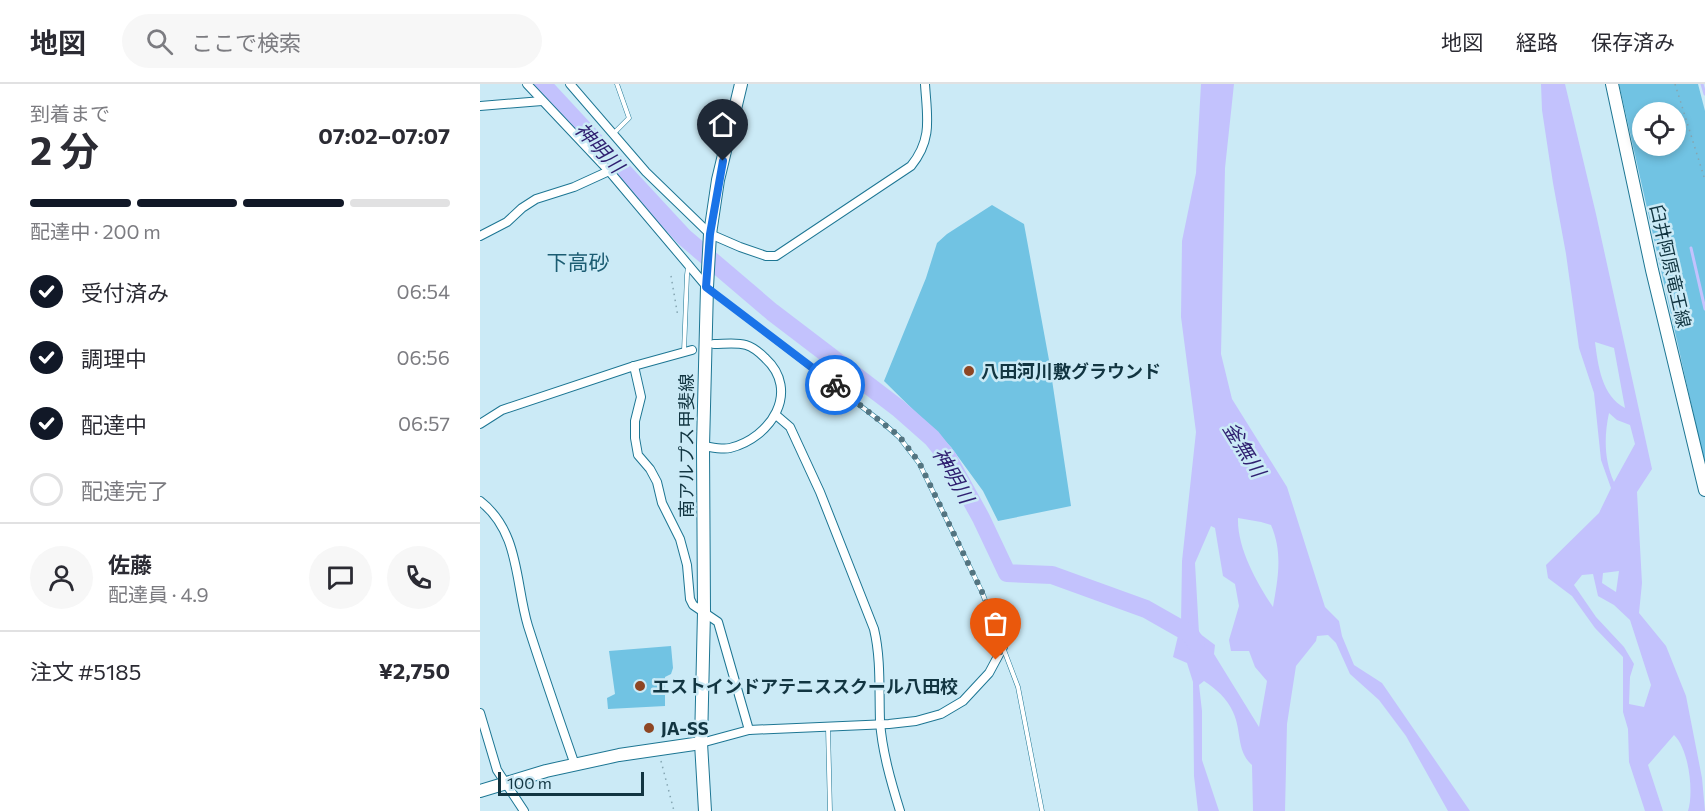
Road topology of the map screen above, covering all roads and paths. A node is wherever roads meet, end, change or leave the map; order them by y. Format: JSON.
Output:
{"nodes":[{"id":1,"x":527,"y":84,"type":"edge"},
{"id":2,"x":570,"y":84,"type":"edge"},
{"id":3,"x":617,"y":84,"type":"edge"},
{"id":4,"x":741,"y":84,"type":"edge"},
{"id":5,"x":925,"y":84,"type":"edge"},
{"id":6,"x":1612,"y":84,"type":"edge"},
{"id":7,"x":1675,"y":84,"type":"edge"},
{"id":8,"x":542,"y":101,"type":"junction"},
{"id":9,"x":480,"y":106,"type":"edge"},
{"id":10,"x":614,"y":133,"type":"junction"},
{"id":11,"x":609,"y":171,"type":"junction"},
{"id":12,"x":1705,"y":180,"type":"edge"},
{"id":13,"x":480,"y":236,"type":"edge"},
{"id":14,"x":710,"y":237,"type":"junction"},
{"id":15,"x":688,"y":267,"type":"junction"},
{"id":16,"x":671,"y":276,"type":"dead end"},
{"id":17,"x":706,"y":287,"type":"junction"},
{"id":18,"x":678,"y":320,"type":"dead end"},
{"id":19,"x":714,"y":344,"type":"dead end"},
{"id":20,"x":688,"y":351,"type":"joint"},
{"id":21,"x":634,"y":366,"type":"junction"},
{"id":22,"x":776,"y":415,"type":"junction"},
{"id":23,"x":480,"y":424,"type":"edge"},
{"id":24,"x":703,"y":446,"type":"junction"},
{"id":25,"x":1705,"y":490,"type":"edge"},
{"id":26,"x":480,"y":501,"type":"edge"},
{"id":27,"x":704,"y":612,"type":"junction"},
{"id":28,"x":1003,"y":647,"type":"junction"},
{"id":29,"x":480,"y":713,"type":"edge"},
{"id":30,"x":880,"y":724,"type":"junction"},
{"id":31,"x":828,"y":726,"type":"junction"},
{"id":32,"x":749,"y":730,"type":"junction"},
{"id":33,"x":701,"y":743,"type":"junction"},
{"id":34,"x":658,"y":749,"type":"junction"},
{"id":35,"x":575,"y":765,"type":"junction"},
{"id":36,"x":506,"y":784,"type":"junction"},
{"id":37,"x":480,"y":791,"type":"edge"},
{"id":38,"x":524,"y":811,"type":"edge"},
{"id":39,"x":674,"y":811,"type":"edge"},
{"id":40,"x":705,"y":811,"type":"edge"},
{"id":41,"x":830,"y":811,"type":"edge"},
{"id":42,"x":900,"y":811,"type":"edge"},
{"id":43,"x":1042,"y":811,"type":"edge"}],
"edges":[{"from":1,"to":8,"type":"street"},
{"from":2,"to":10,"type":"street"},
{"from":3,"to":10,"type":"lane"},
{"from":4,"to":14,"type":"main road","name":"南アルプス甲斐線"},
{"from":5,"to":14,"type":"street"},
{"from":6,"to":25,"type":"main road","name":"臼井阿原竜王線"},
{"from":7,"to":12,"type":"path"},
{"from":8,"to":9,"type":"street"},
{"from":8,"to":11,"type":"street"},
{"from":10,"to":14,"type":"street"},
{"from":11,"to":13,"type":"street"},
{"from":11,"to":15,"type":"street"},
{"from":14,"to":17,"type":"main road","name":"南アルプス甲斐線"},
{"from":15,"to":17,"type":"street"},
{"from":15,"to":20,"type":"lane"},
{"from":16,"to":18,"type":"path"},
{"from":17,"to":24,"type":"main road","name":"南アルプス甲斐線"},
{"from":17,"to":28,"type":"lane"},
{"from":19,"to":22,"type":"street"},
{"from":20,"to":21,"type":"street"},
{"from":21,"to":23,"type":"street"},
{"from":21,"to":27,"type":"street"},
{"from":22,"to":24,"type":"street"},
{"from":22,"to":30,"type":"street"},
{"from":24,"to":27,"type":"main road","name":"南アルプス甲斐線"},
{"from":26,"to":35,"type":"street"},
{"from":27,"to":32,"type":"street"},
{"from":27,"to":33,"type":"main road","name":"南アルプス甲斐線"},
{"from":28,"to":30,"type":"street"},
{"from":28,"to":43,"type":"lane"},
{"from":29,"to":36,"type":"street"},
{"from":30,"to":31,"type":"street"},
{"from":30,"to":42,"type":"street"},
{"from":31,"to":32,"type":"street"},
{"from":31,"to":41,"type":"lane"},
{"from":32,"to":33,"type":"street"},
{"from":33,"to":34,"type":"main road"},
{"from":33,"to":40,"type":"main road","name":"南アルプス甲斐線"},
{"from":34,"to":35,"type":"main road"},
{"from":34,"to":39,"type":"path"},
{"from":35,"to":36,"type":"main road"},
{"from":36,"to":37,"type":"main road"},
{"from":36,"to":38,"type":"street"}]}
